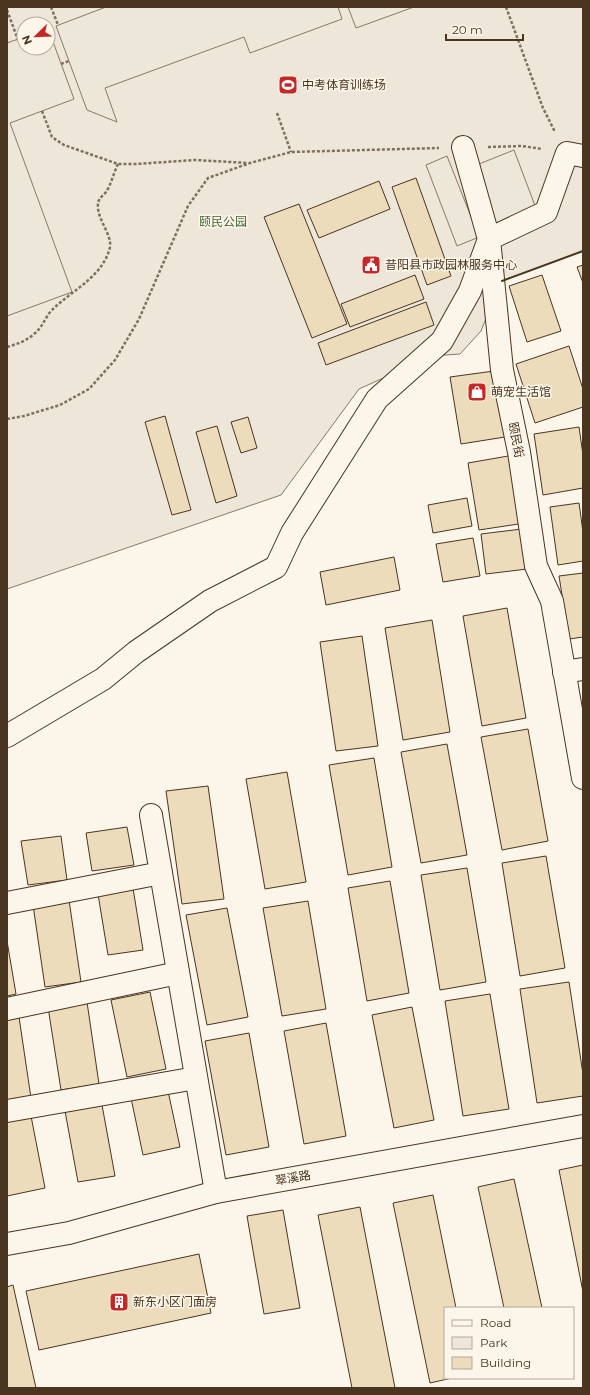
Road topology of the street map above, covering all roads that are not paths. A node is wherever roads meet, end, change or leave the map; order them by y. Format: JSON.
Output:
{"nodes":[{"id":1,"x":463,"y":147,"type":"road end"},
{"id":2,"x":575,"y":155,"type":"edge"},
{"id":3,"x":489,"y":239,"type":"junction"},
{"id":4,"x":574,"y":670,"type":"edge"},
{"id":5,"x":7,"y":736,"type":"edge"},
{"id":6,"x":583,"y":778,"type":"edge"},
{"id":7,"x":151,"y":815,"type":"dead end"},
{"id":8,"x":161,"y":873,"type":"junction"},
{"id":9,"x":7,"y":903,"type":"edge"},
{"id":10,"x":178,"y":973,"type":"junction"},
{"id":11,"x":7,"y":1008,"type":"edge"},
{"id":12,"x":196,"y":1078,"type":"junction"},
{"id":13,"x":7,"y":1111,"type":"edge"},
{"id":14,"x":583,"y":1126,"type":"edge"},
{"id":15,"x":216,"y":1192,"type":"junction"},
{"id":16,"x":7,"y":1244,"type":"edge"}],
"edges":[{"from":1,"to":3,"type":"street","name":"颐民街"},
{"from":2,"to":3,"type":"street"},
{"from":3,"to":4,"type":"street","name":"颐民街"},
{"from":3,"to":5,"type":"street"},
{"from":4,"to":6,"type":"street","name":"颐民街"},
{"from":7,"to":8,"type":"street"},
{"from":8,"to":9,"type":"street"},
{"from":8,"to":10,"type":"street"},
{"from":10,"to":11,"type":"street"},
{"from":10,"to":12,"type":"street"},
{"from":12,"to":13,"type":"street"},
{"from":12,"to":15,"type":"street"},
{"from":14,"to":15,"type":"street","name":"翠溪路"},
{"from":15,"to":16,"type":"street","name":"翠溪路"}]}
